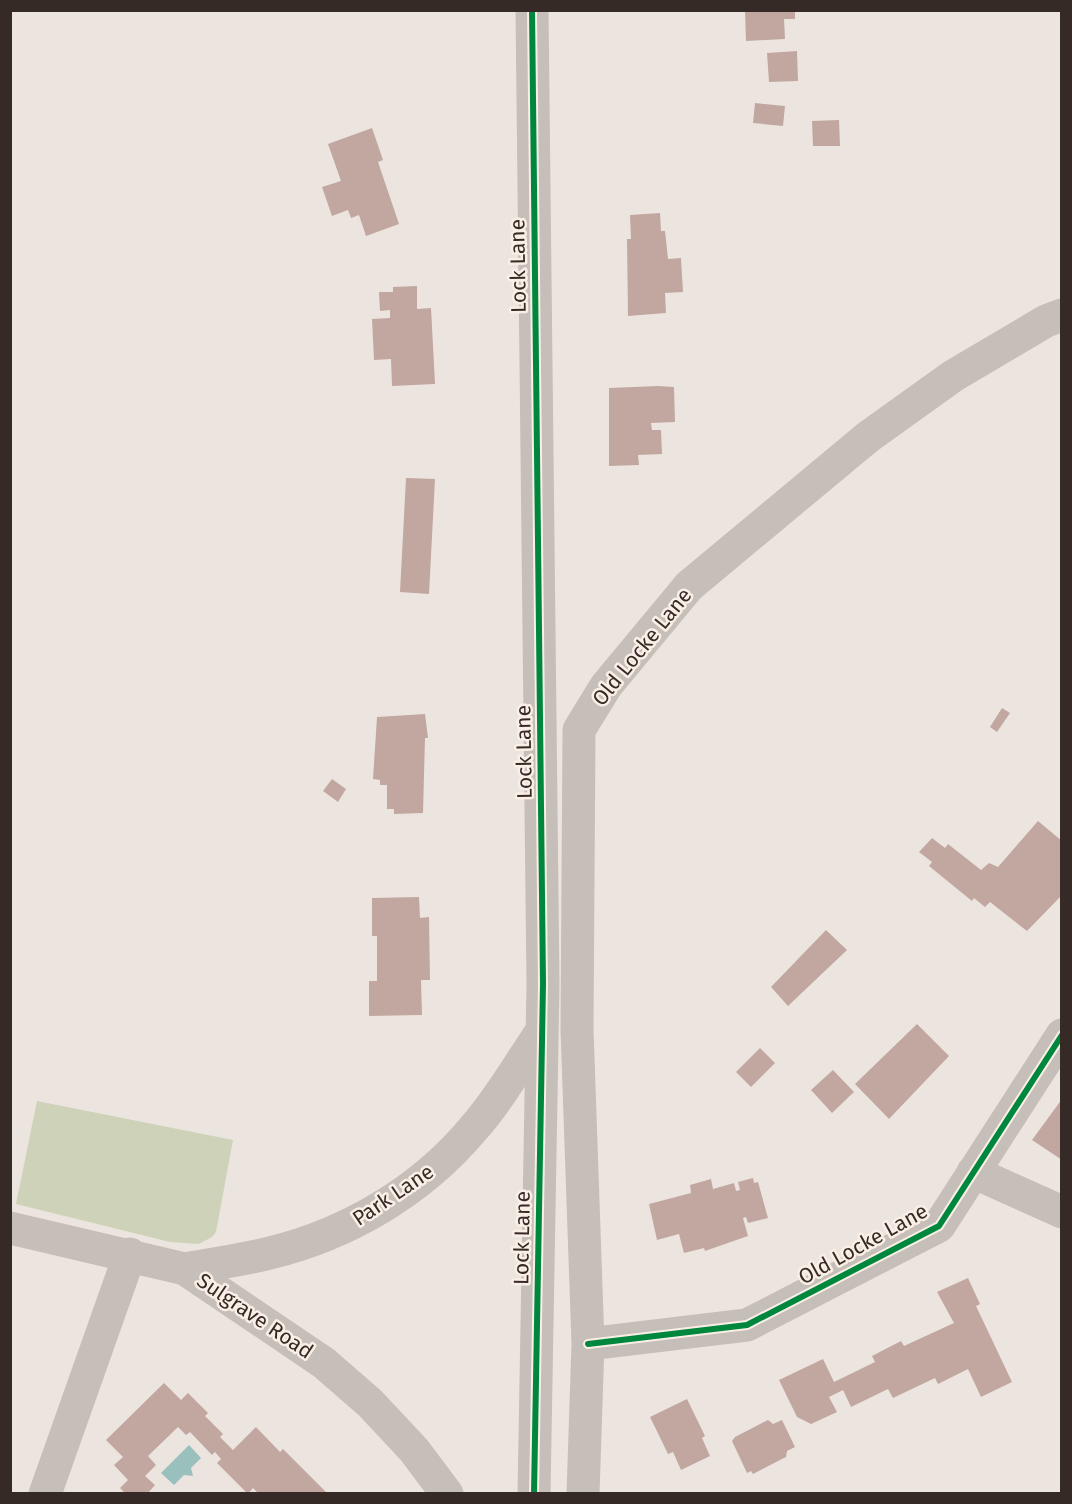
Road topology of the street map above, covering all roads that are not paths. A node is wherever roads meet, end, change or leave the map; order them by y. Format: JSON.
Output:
{"nodes":[{"id":1,"x":532,"y":10,"type":"edge"},
{"id":2,"x":1062,"y":315,"type":"edge"},
{"id":3,"x":541,"y":1032,"type":"junction"},
{"id":4,"x":1062,"y":1035,"type":"edge"},
{"id":5,"x":973,"y":1172,"type":"junction"},
{"id":6,"x":1062,"y":1212,"type":"edge"},
{"id":7,"x":10,"y":1228,"type":"edge"},
{"id":8,"x":130,"y":1254,"type":"junction"},
{"id":9,"x":185,"y":1269,"type":"junction"},
{"id":10,"x":588,"y":1344,"type":"junction"},
{"id":11,"x":45,"y":1494,"type":"edge"},
{"id":12,"x":447,"y":1494,"type":"edge"},
{"id":13,"x":534,"y":1494,"type":"edge"},
{"id":14,"x":583,"y":1494,"type":"edge"}],
"edges":[{"from":1,"to":3,"type":"street","name":"Lock Lane"},
{"from":2,"to":10,"type":"street","name":"Old Locke Lane"},
{"from":3,"to":9,"type":"street","name":"Park Lane"},
{"from":3,"to":13,"type":"street","name":"Lock Lane"},
{"from":4,"to":5,"type":"street","name":"Old Locke Lane"},
{"from":5,"to":6,"type":"street"},
{"from":5,"to":10,"type":"street","name":"Old Locke Lane"},
{"from":7,"to":8,"type":"street","name":"Sulgrave Road"},
{"from":8,"to":9,"type":"street","name":"Sulgrave Road"},
{"from":8,"to":11,"type":"street"},
{"from":9,"to":12,"type":"street","name":"Sulgrave Road"},
{"from":10,"to":14,"type":"street","name":"Old Locke Lane"}]}
